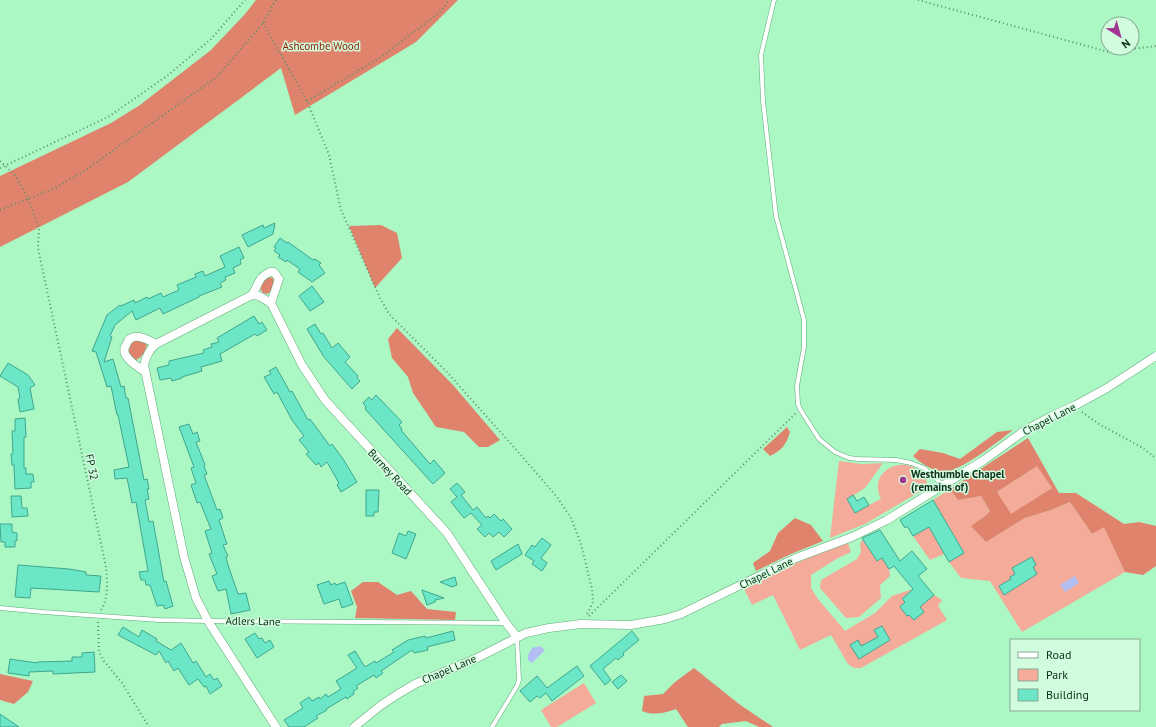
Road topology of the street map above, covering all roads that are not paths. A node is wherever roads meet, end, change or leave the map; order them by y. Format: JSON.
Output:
{"nodes":[{"id":1,"x":774,"y":0,"type":"edge"},
{"id":2,"x":252,"y":295,"type":"junction"},
{"id":3,"x":271,"y":303,"type":"junction"},
{"id":4,"x":156,"y":344,"type":"junction"},
{"id":5,"x":1156,"y":356,"type":"edge"},
{"id":6,"x":144,"y":372,"type":"junction"},
{"id":7,"x":944,"y":485,"type":"junction"},
{"id":8,"x":0,"y":608,"type":"edge"},
{"id":9,"x":208,"y":621,"type":"junction"},
{"id":10,"x":506,"y":623,"type":"junction"},
{"id":11,"x":517,"y":637,"type":"junction"},
{"id":12,"x":276,"y":727,"type":"edge"},
{"id":13,"x":354,"y":727,"type":"edge"},
{"id":14,"x":492,"y":727,"type":"edge"}],
"edges":[{"from":1,"to":7,"type":"lane"},
{"from":2,"to":3,"type":"street"},
{"from":2,"to":3,"type":"street"},
{"from":2,"to":4,"type":"street"},
{"from":3,"to":10,"type":"street","name":"Burney Road"},
{"from":4,"to":6,"type":"street"},
{"from":4,"to":6,"type":"street"},
{"from":5,"to":7,"type":"street","name":"Chapel Lane"},
{"from":6,"to":9,"type":"street"},
{"from":7,"to":11,"type":"street","name":"Chapel Lane"},
{"from":8,"to":9,"type":"lane","name":"Adlers Lane"},
{"from":9,"to":10,"type":"lane","name":"Adlers Lane"},
{"from":9,"to":12,"type":"street"},
{"from":10,"to":11,"type":"street","name":"Burney Road"},
{"from":11,"to":13,"type":"street","name":"Chapel Lane"},
{"from":11,"to":14,"type":"lane"}]}
